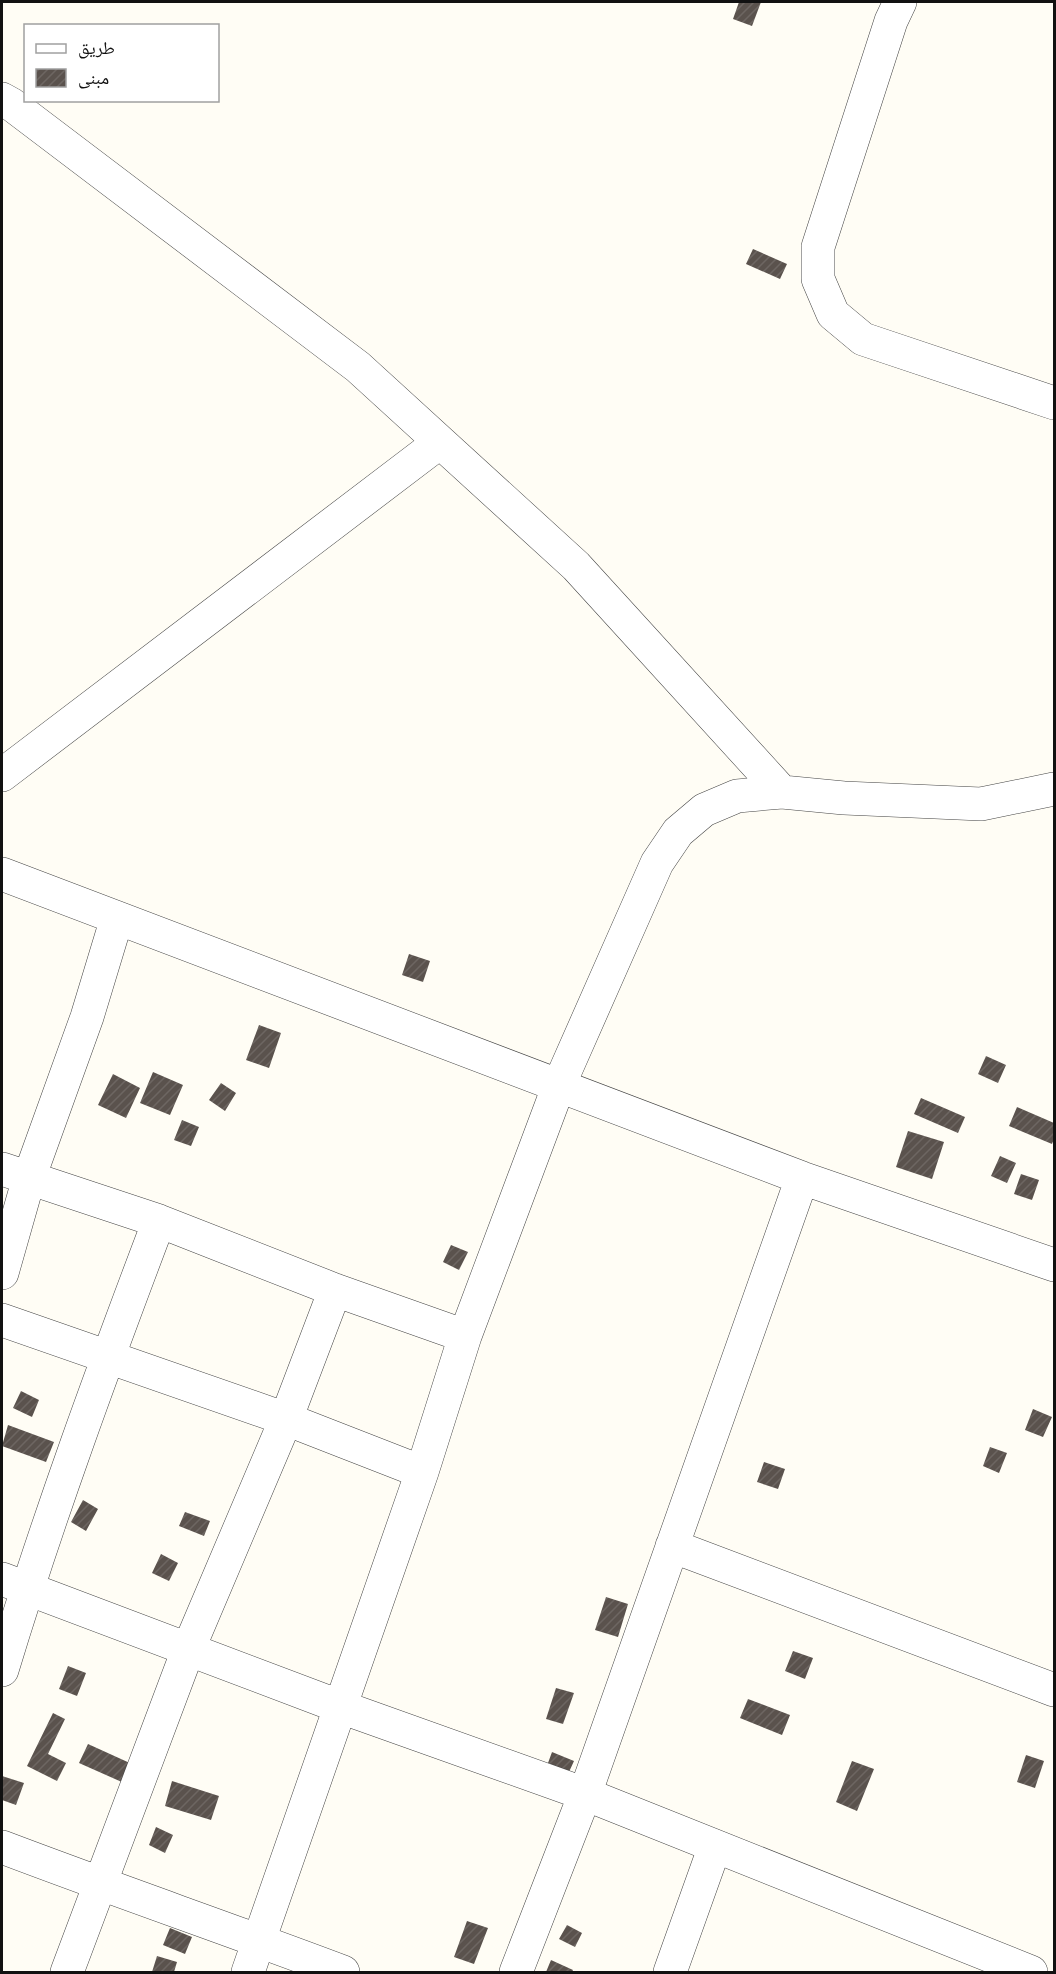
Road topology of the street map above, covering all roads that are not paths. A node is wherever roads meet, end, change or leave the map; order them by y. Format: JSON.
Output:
{"nodes":[{"id":1,"x":900,"y":2,"type":"edge"},
{"id":2,"x":2,"y":99,"type":"edge"},
{"id":3,"x":1054,"y":403,"type":"edge"},
{"id":4,"x":440,"y":442,"type":"junction"},
{"id":5,"x":2,"y":775,"type":"edge"},
{"id":6,"x":1054,"y":789,"type":"edge"},
{"id":7,"x":782,"y":792,"type":"junction"},
{"id":8,"x":2,"y":874,"type":"edge"},
{"id":9,"x":117,"y":918,"type":"junction"},
{"id":10,"x":559,"y":1085,"type":"junction"},
{"id":11,"x":15,"y":1174,"type":"edge"},
{"id":12,"x":802,"y":1178,"type":"junction"},
{"id":13,"x":159,"y":1221,"type":"junction"},
{"id":14,"x":1054,"y":1265,"type":"edge"},
{"id":15,"x":2,"y":1273,"type":"edge"},
{"id":16,"x":335,"y":1290,"type":"junction"},
{"id":17,"x":2,"y":1320,"type":"edge"},
{"id":18,"x":465,"y":1336,"type":"junction"},
{"id":19,"x":107,"y":1358,"type":"junction"},
{"id":20,"x":286,"y":1419,"type":"junction"},
{"id":21,"x":422,"y":1472,"type":"junction"},
{"id":22,"x":672,"y":1546,"type":"junction"},
{"id":23,"x":14,"y":1583,"type":"edge"},
{"id":24,"x":188,"y":1650,"type":"junction"},
{"id":25,"x":2,"y":1670,"type":"edge"},
{"id":26,"x":1054,"y":1690,"type":"edge"},
{"id":27,"x":341,"y":1707,"type":"junction"},
{"id":28,"x":585,"y":1794,"type":"junction"},
{"id":29,"x":716,"y":1846,"type":"junction"},
{"id":30,"x":2,"y":1847,"type":"edge"},
{"id":31,"x":100,"y":1885,"type":"junction"},
{"id":32,"x":258,"y":1940,"type":"junction"},
{"id":33,"x":67,"y":1972,"type":"edge"},
{"id":34,"x":248,"y":1972,"type":"edge"},
{"id":35,"x":343,"y":1972,"type":"edge"},
{"id":36,"x":516,"y":1972,"type":"edge"},
{"id":37,"x":670,"y":1972,"type":"edge"},
{"id":38,"x":1031,"y":1972,"type":"edge"}],
"edges":[{"from":1,"to":3,"type":"street"},
{"from":2,"to":4,"type":"street"},
{"from":4,"to":5,"type":"street"},
{"from":4,"to":7,"type":"street"},
{"from":6,"to":7,"type":"street"},
{"from":7,"to":10,"type":"street"},
{"from":8,"to":9,"type":"street"},
{"from":9,"to":10,"type":"street"},
{"from":9,"to":11,"type":"street"},
{"from":10,"to":12,"type":"street"},
{"from":10,"to":18,"type":"street"},
{"from":11,"to":13,"type":"street"},
{"from":11,"to":15,"type":"street"},
{"from":12,"to":14,"type":"street"},
{"from":12,"to":22,"type":"street"},
{"from":13,"to":16,"type":"street"},
{"from":13,"to":19,"type":"street"},
{"from":16,"to":18,"type":"street"},
{"from":16,"to":20,"type":"street"},
{"from":17,"to":19,"type":"street"},
{"from":18,"to":21,"type":"street"},
{"from":19,"to":20,"type":"street"},
{"from":19,"to":23,"type":"street"},
{"from":20,"to":21,"type":"street"},
{"from":20,"to":24,"type":"street"},
{"from":21,"to":27,"type":"street"},
{"from":22,"to":26,"type":"street"},
{"from":22,"to":28,"type":"street"},
{"from":23,"to":24,"type":"street"},
{"from":23,"to":25,"type":"street"},
{"from":24,"to":27,"type":"street"},
{"from":24,"to":31,"type":"street"},
{"from":27,"to":28,"type":"street"},
{"from":27,"to":32,"type":"street"},
{"from":28,"to":29,"type":"street"},
{"from":28,"to":36,"type":"street"},
{"from":29,"to":37,"type":"street"},
{"from":29,"to":38,"type":"street"},
{"from":30,"to":31,"type":"street"},
{"from":31,"to":32,"type":"street"},
{"from":31,"to":33,"type":"street"},
{"from":32,"to":34,"type":"street"},
{"from":32,"to":35,"type":"street"}]}
